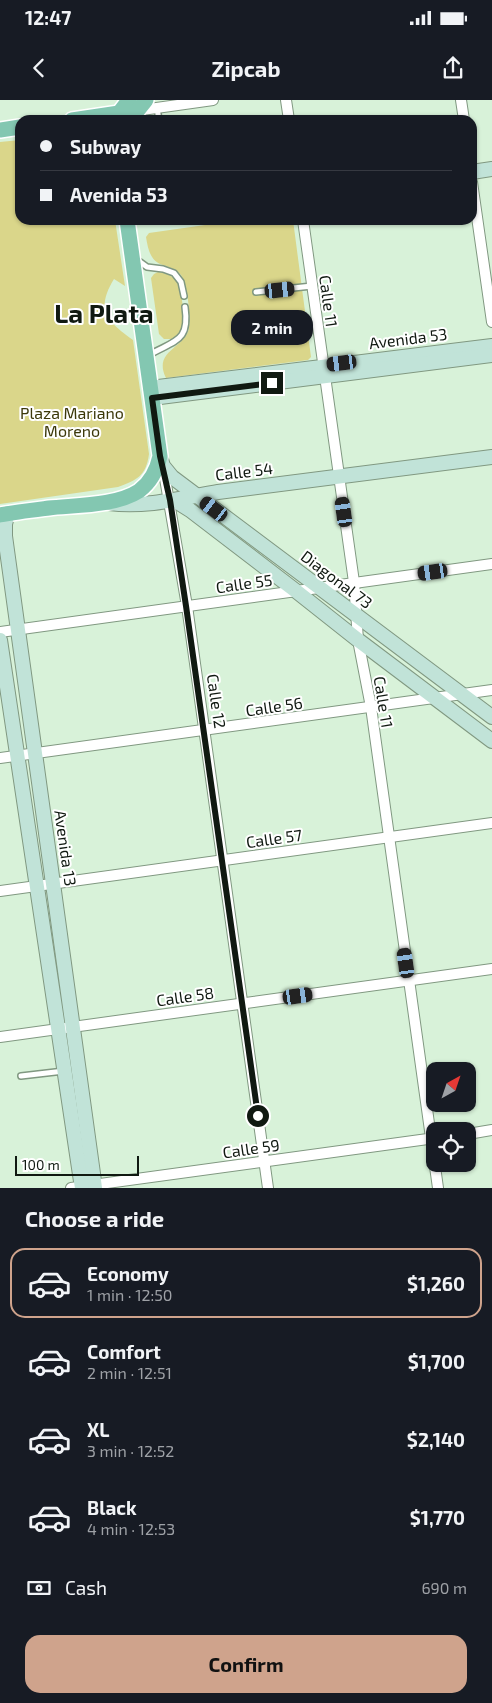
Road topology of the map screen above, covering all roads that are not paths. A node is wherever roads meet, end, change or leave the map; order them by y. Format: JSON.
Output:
{"nodes":[{"id":1,"x":213,"y":100,"type":"edge"},
{"id":2,"x":286,"y":100,"type":"edge"},
{"id":3,"x":461,"y":100,"type":"edge"},
{"id":4,"x":132,"y":109,"type":"edge"},
{"id":5,"x":99,"y":115,"type":"edge"},
{"id":6,"x":146,"y":115,"type":"edge"},
{"id":7,"x":288,"y":115,"type":"edge"},
{"id":8,"x":463,"y":115,"type":"edge"},
{"id":9,"x":15,"y":128,"type":"edge"},
{"id":10,"x":0,"y":130,"type":"edge"},
{"id":11,"x":492,"y":169,"type":"edge"},
{"id":12,"x":477,"y":171,"type":"edge"},
{"id":13,"x":477,"y":217,"type":"edge"},
{"id":14,"x":128,"y":225,"type":"edge"},
{"id":15,"x":304,"y":225,"type":"edge"},
{"id":16,"x":132,"y":257,"type":"junction"},
{"id":17,"x":492,"y":270,"type":"edge"},
{"id":18,"x":486,"y":280,"type":"junction"},
{"id":19,"x":312,"y":286,"type":"junction"},
{"id":20,"x":256,"y":292,"type":"dead end"},
{"id":21,"x":184,"y":296,"type":"dead end"},
{"id":22,"x":185,"y":307,"type":"dead end"},
{"id":23,"x":492,"y":322,"type":"edge"},
{"id":24,"x":492,"y":346,"type":"edge"},
{"id":25,"x":492,"y":355,"type":"edge"},
{"id":26,"x":146,"y":357,"type":"junction"},
{"id":27,"x":324,"y":371,"type":"junction"},
{"id":28,"x":151,"y":393,"type":"junction"},
{"id":29,"x":492,"y":457,"type":"edge"},
{"id":30,"x":161,"y":461,"type":"junction"},
{"id":31,"x":338,"y":477,"type":"junction"},
{"id":32,"x":196,"y":495,"type":"junction"},
{"id":33,"x":172,"y":500,"type":"junction"},
{"id":34,"x":104,"y":502,"type":"junction"},
{"id":35,"x":4,"y":514,"type":"edge"},
{"id":36,"x":492,"y":564,"type":"edge"},
{"id":37,"x":354,"y":582,"type":"junction"},
{"id":38,"x":320,"y":587,"type":"junction"},
{"id":39,"x":296,"y":591,"type":"junction"},
{"id":40,"x":186,"y":606,"type":"junction"},
{"id":41,"x":356,"y":616,"type":"junction"},
{"id":42,"x":18,"y":630,"type":"junction"},
{"id":43,"x":0,"y":632,"type":"edge"},
{"id":44,"x":0,"y":640,"type":"edge"},
{"id":45,"x":358,"y":640,"type":"junction"},
{"id":46,"x":492,"y":690,"type":"edge"},
{"id":47,"x":462,"y":694,"type":"junction"},
{"id":48,"x":436,"y":698,"type":"junction"},
{"id":49,"x":370,"y":708,"type":"junction"},
{"id":50,"x":492,"y":717,"type":"edge"},
{"id":51,"x":204,"y":730,"type":"junction"},
{"id":52,"x":492,"y":741,"type":"edge"},
{"id":53,"x":35,"y":753,"type":"junction"},
{"id":54,"x":17,"y":756,"type":"junction"},
{"id":55,"x":0,"y":758,"type":"edge"},
{"id":56,"x":492,"y":823,"type":"edge"},
{"id":57,"x":389,"y":838,"type":"junction"},
{"id":58,"x":222,"y":860,"type":"junction"},
{"id":59,"x":53,"y":884,"type":"junction"},
{"id":60,"x":37,"y":886,"type":"junction"},
{"id":61,"x":0,"y":891,"type":"edge"},
{"id":62,"x":492,"y":969,"type":"edge"},
{"id":63,"x":409,"y":981,"type":"junction"},
{"id":64,"x":242,"y":1004,"type":"junction"},
{"id":65,"x":73,"y":1027,"type":"junction"},
{"id":66,"x":58,"y":1029,"type":"junction"},
{"id":67,"x":0,"y":1037,"type":"edge"},
{"id":68,"x":64,"y":1070,"type":"junction"},
{"id":69,"x":21,"y":1076,"type":"dead end"},
{"id":70,"x":430,"y":1122,"type":"edge"},
{"id":71,"x":492,"y":1130,"type":"edge"},
{"id":72,"x":476,"y":1133,"type":"edge"},
{"id":73,"x":426,"y":1140,"type":"edge"},
{"id":74,"x":264,"y":1162,"type":"junction"},
{"id":75,"x":436,"y":1172,"type":"edge"},
{"id":76,"x":85,"y":1187,"type":"edge"},
{"id":77,"x":268,"y":1188,"type":"edge"},
{"id":78,"x":438,"y":1188,"type":"edge"}],
"edges":[{"from":1,"to":4,"type":"street"},
{"from":2,"to":7,"type":"street"},
{"from":3,"to":8,"type":"street"},
{"from":4,"to":5,"type":"main road"},
{"from":4,"to":6,"type":"lane"},
{"from":9,"to":10,"type":"main road"},
{"from":11,"to":12,"type":"main road"},
{"from":13,"to":18,"type":"street"},
{"from":14,"to":16,"type":"main road","name":"Calle 12"},
{"from":15,"to":19,"type":"street","name":"Calle 11"},
{"from":16,"to":21,"type":"lane"},
{"from":16,"to":26,"type":"main road","name":"Calle 12"},
{"from":17,"to":18,"type":"lane"},
{"from":18,"to":23,"type":"street"},
{"from":19,"to":20,"type":"lane"},
{"from":19,"to":27,"type":"street","name":"Calle 11"},
{"from":22,"to":26,"type":"lane"},
{"from":24,"to":27,"type":"main road","name":"Avenida 53"},
{"from":25,"to":27,"type":"main road","name":"Avenida 53"},
{"from":26,"to":28,"type":"main road","name":"Calle 12"},
{"from":27,"to":28,"type":"main road","name":"Avenida 53"},
{"from":27,"to":31,"type":"street","name":"Calle 11"},
{"from":28,"to":30,"type":"main road","name":"Calle 12"},
{"from":29,"to":31,"type":"main road","name":"Calle 54"},
{"from":30,"to":32,"type":"main road","name":"Diagonal 73"},
{"from":30,"to":33,"type":"street","name":"Calle 12"},
{"from":30,"to":34,"type":"main road"},
{"from":31,"to":32,"type":"main road","name":"Calle 54"},
{"from":31,"to":37,"type":"street","name":"Calle 11"},
{"from":32,"to":33,"type":"main road","name":"Calle 54"},
{"from":32,"to":38,"type":"main road","name":"Diagonal 73"},
{"from":33,"to":34,"type":"main road","name":"Calle 54"},
{"from":33,"to":39,"type":"main road","name":"Diagonal 73"},
{"from":33,"to":40,"type":"street","name":"Calle 12"},
{"from":34,"to":35,"type":"main road","name":"Calle 54"},
{"from":35,"to":42,"type":"main road","name":"Avenida 13"},
{"from":36,"to":37,"type":"street","name":"Calle 55"},
{"from":37,"to":38,"type":"street","name":"Calle 55"},
{"from":37,"to":41,"type":"street","name":"Calle 11"},
{"from":38,"to":39,"type":"street","name":"Calle 55"},
{"from":38,"to":41,"type":"main road","name":"Diagonal 73"},
{"from":39,"to":40,"type":"street","name":"Calle 55"},
{"from":39,"to":45,"type":"main road","name":"Diagonal 73"},
{"from":40,"to":42,"type":"street","name":"Calle 55"},
{"from":40,"to":51,"type":"street","name":"Calle 12"},
{"from":41,"to":45,"type":"street","name":"Calle 11"},
{"from":41,"to":47,"type":"main road","name":"Diagonal 73"},
{"from":42,"to":43,"type":"street","name":"Calle 55"},
{"from":42,"to":53,"type":"main road","name":"Avenida 13"},
{"from":44,"to":54,"type":"main road"},
{"from":45,"to":48,"type":"main road","name":"Diagonal 73"},
{"from":45,"to":49,"type":"street","name":"Calle 11"},
{"from":46,"to":47,"type":"street","name":"Calle 56"},
{"from":47,"to":48,"type":"street","name":"Calle 56"},
{"from":47,"to":50,"type":"main road","name":"Diagonal 73"},
{"from":48,"to":49,"type":"street","name":"Calle 56"},
{"from":48,"to":52,"type":"main road","name":"Diagonal 73"},
{"from":49,"to":51,"type":"street","name":"Calle 56"},
{"from":49,"to":57,"type":"street","name":"Calle 11"},
{"from":51,"to":53,"type":"street","name":"Calle 56"},
{"from":51,"to":58,"type":"street","name":"Calle 12"},
{"from":53,"to":54,"type":"street","name":"Calle 56"},
{"from":53,"to":59,"type":"main road","name":"Avenida 13"},
{"from":54,"to":55,"type":"street","name":"Calle 56"},
{"from":54,"to":60,"type":"main road"},
{"from":56,"to":57,"type":"street","name":"Calle 57"},
{"from":57,"to":58,"type":"street","name":"Calle 57"},
{"from":57,"to":63,"type":"street","name":"Calle 11"},
{"from":58,"to":59,"type":"street","name":"Calle 57"},
{"from":58,"to":64,"type":"street","name":"Calle 12"},
{"from":59,"to":60,"type":"street","name":"Calle 57"},
{"from":59,"to":65,"type":"main road","name":"Avenida 13"},
{"from":60,"to":61,"type":"street","name":"Calle 57"},
{"from":60,"to":66,"type":"main road"},
{"from":62,"to":63,"type":"street","name":"Calle 58"},
{"from":63,"to":64,"type":"street","name":"Calle 58"},
{"from":63,"to":70,"type":"street","name":"Calle 11"},
{"from":64,"to":65,"type":"street","name":"Calle 58"},
{"from":64,"to":74,"type":"street","name":"Calle 12"},
{"from":65,"to":66,"type":"street","name":"Calle 58"},
{"from":65,"to":76,"type":"main road","name":"Avenida 13"},
{"from":66,"to":67,"type":"street","name":"Calle 58"},
{"from":66,"to":68,"type":"main road"},
{"from":68,"to":69,"type":"lane"},
{"from":68,"to":76,"type":"main road"},
{"from":71,"to":72,"type":"street"},
{"from":73,"to":74,"type":"street","name":"Calle 59"},
{"from":74,"to":76,"type":"street","name":"Calle 59"},
{"from":74,"to":77,"type":"street","name":"Calle 12"},
{"from":75,"to":78,"type":"street","name":"Calle 11"}]}
